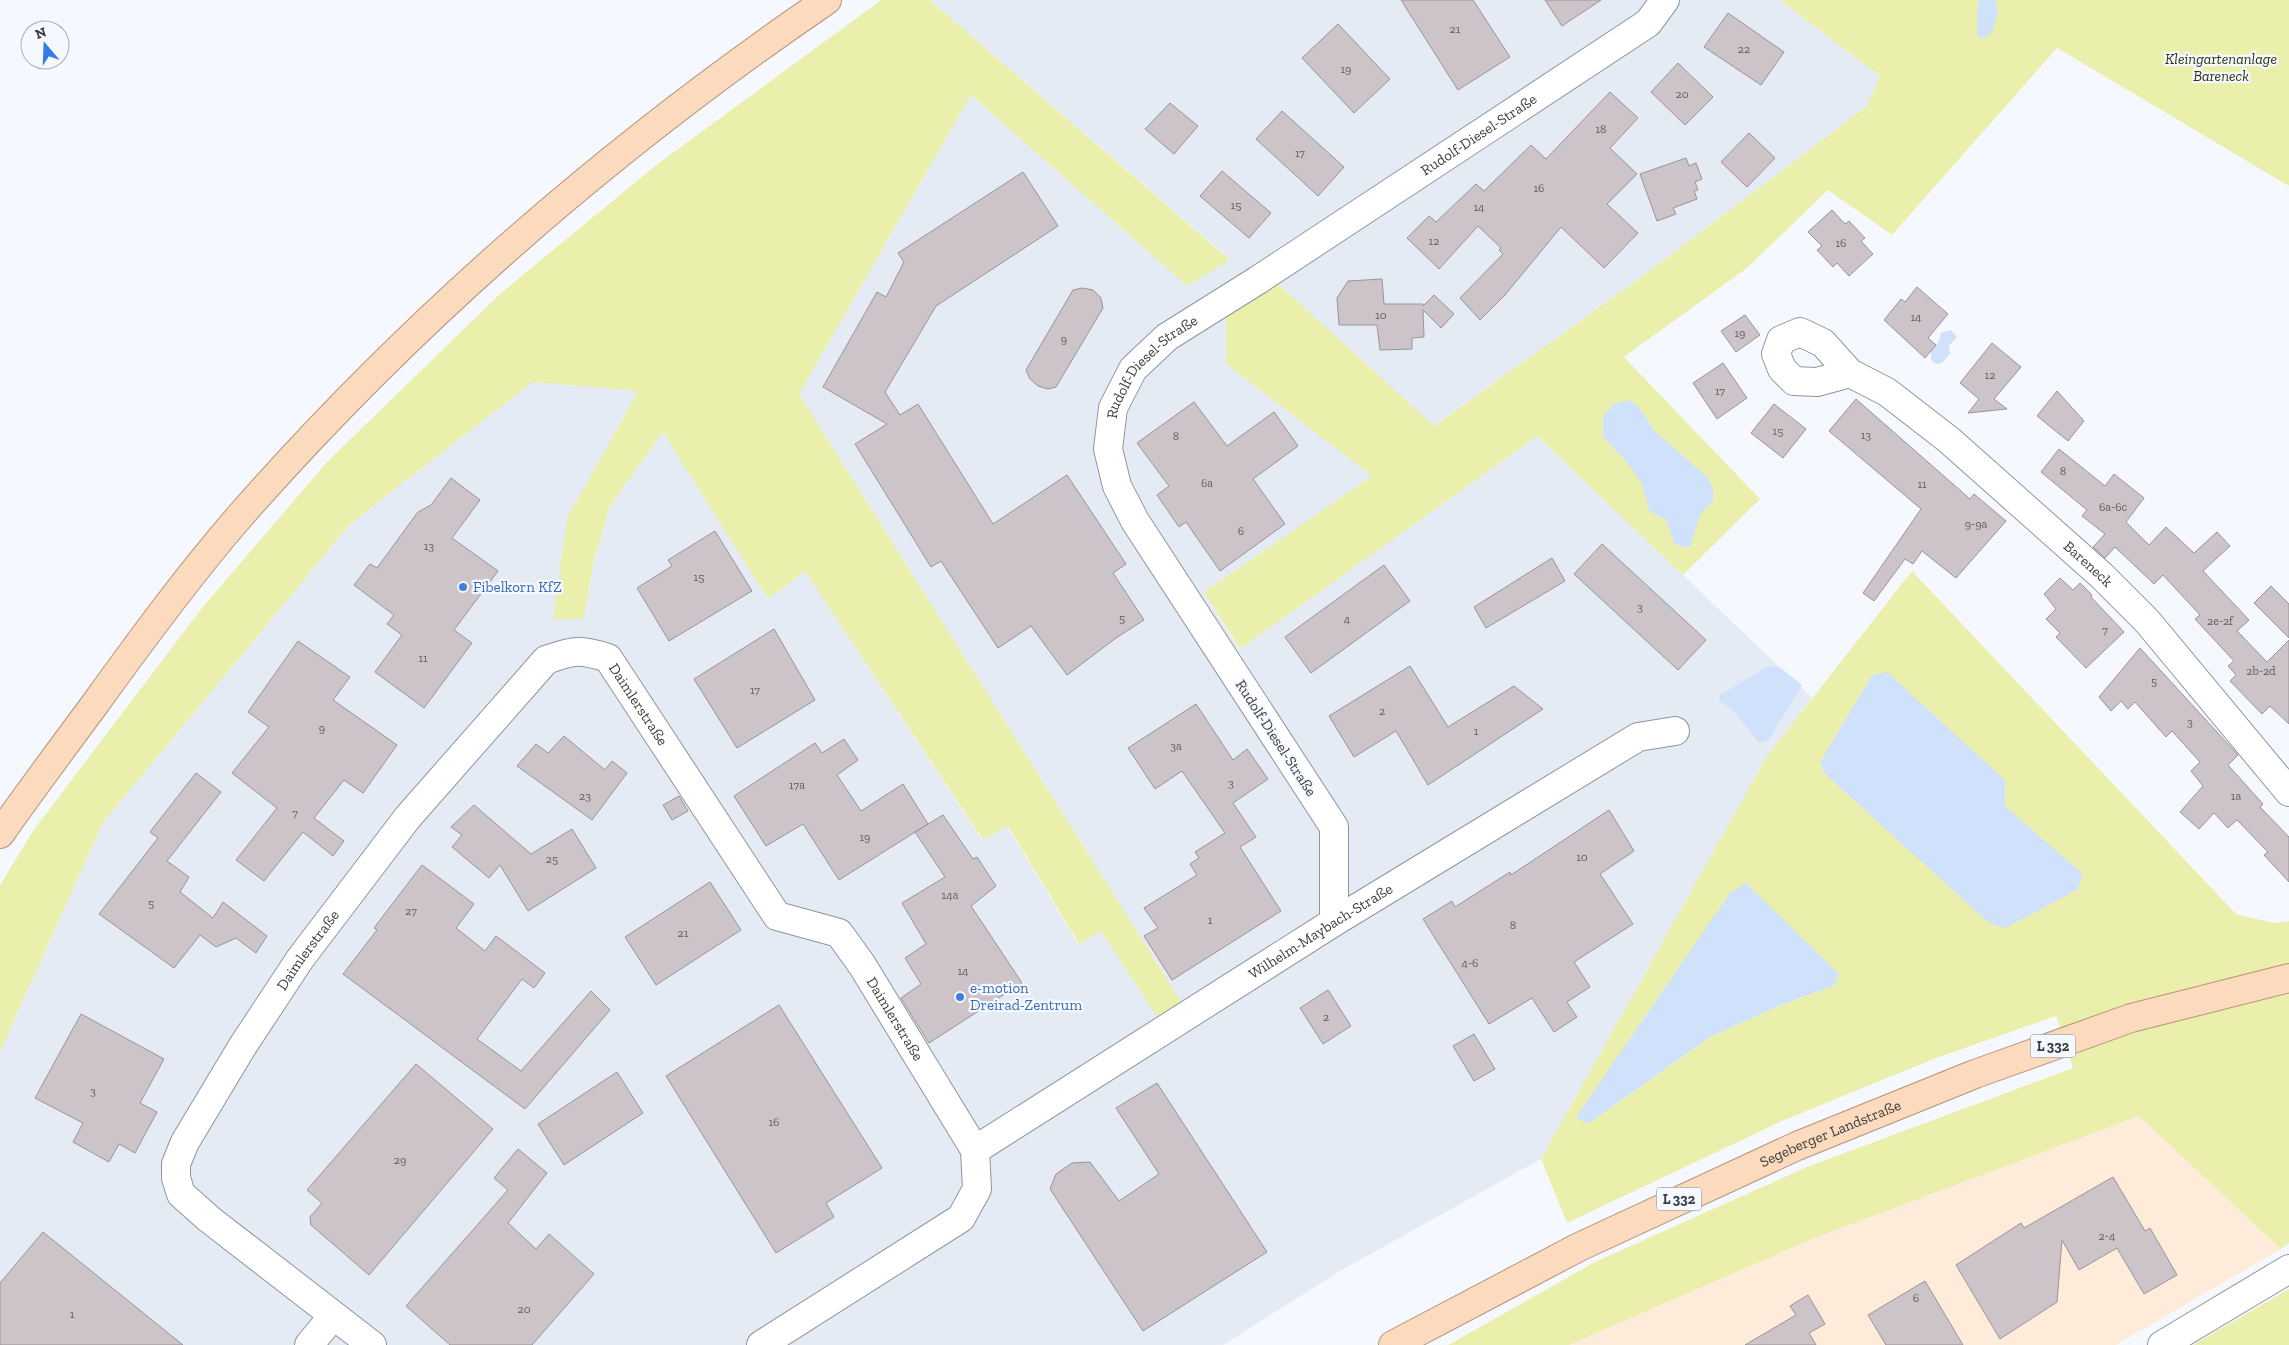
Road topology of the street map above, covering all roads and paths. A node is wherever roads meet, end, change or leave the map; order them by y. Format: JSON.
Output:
{"nodes":[{"id":1,"x":827,"y":0,"type":"edge"},
{"id":2,"x":1666,"y":0,"type":"edge"},
{"id":3,"x":1850,"y":374,"type":"dead end"},
{"id":4,"x":1675,"y":731,"type":"dead end"},
{"id":5,"x":2289,"y":792,"type":"edge"},
{"id":6,"x":0,"y":834,"type":"edge"},
{"id":7,"x":1334,"y":922,"type":"junction"},
{"id":8,"x":2289,"y":978,"type":"edge"},
{"id":9,"x":975,"y":1150,"type":"junction"},
{"id":10,"x":2289,"y":1269,"type":"edge"},
{"id":11,"x":333,"y":1316,"type":"junction"},
{"id":12,"x":309,"y":1345,"type":"edge"},
{"id":13,"x":372,"y":1345,"type":"edge"},
{"id":14,"x":761,"y":1345,"type":"edge"},
{"id":15,"x":1393,"y":1345,"type":"edge"},
{"id":16,"x":2162,"y":1345,"type":"edge"}],
"edges":[{"from":1,"to":6,"type":"main road"},
{"from":2,"to":7,"type":"street","name":"Rudolf-Diesel-Straße"},
{"from":3,"to":5,"type":"street","name":"Bareneck"},
{"from":4,"to":7,"type":"street","name":"Wilhelm-Maybach-Straße"},
{"from":7,"to":9,"type":"street","name":"Wilhelm-Maybach-Straße"},
{"from":8,"to":15,"type":"main road","name":"Segeberger Landstraße","number":"L 332"},
{"from":9,"to":11,"type":"street","name":"Daimlerstraße"},
{"from":9,"to":14,"type":"street","name":"Daimlerstraße"},
{"from":10,"to":16,"type":"street"},
{"from":11,"to":12,"type":"street"},
{"from":11,"to":13,"type":"street","name":"Daimlerstraße"}]}
